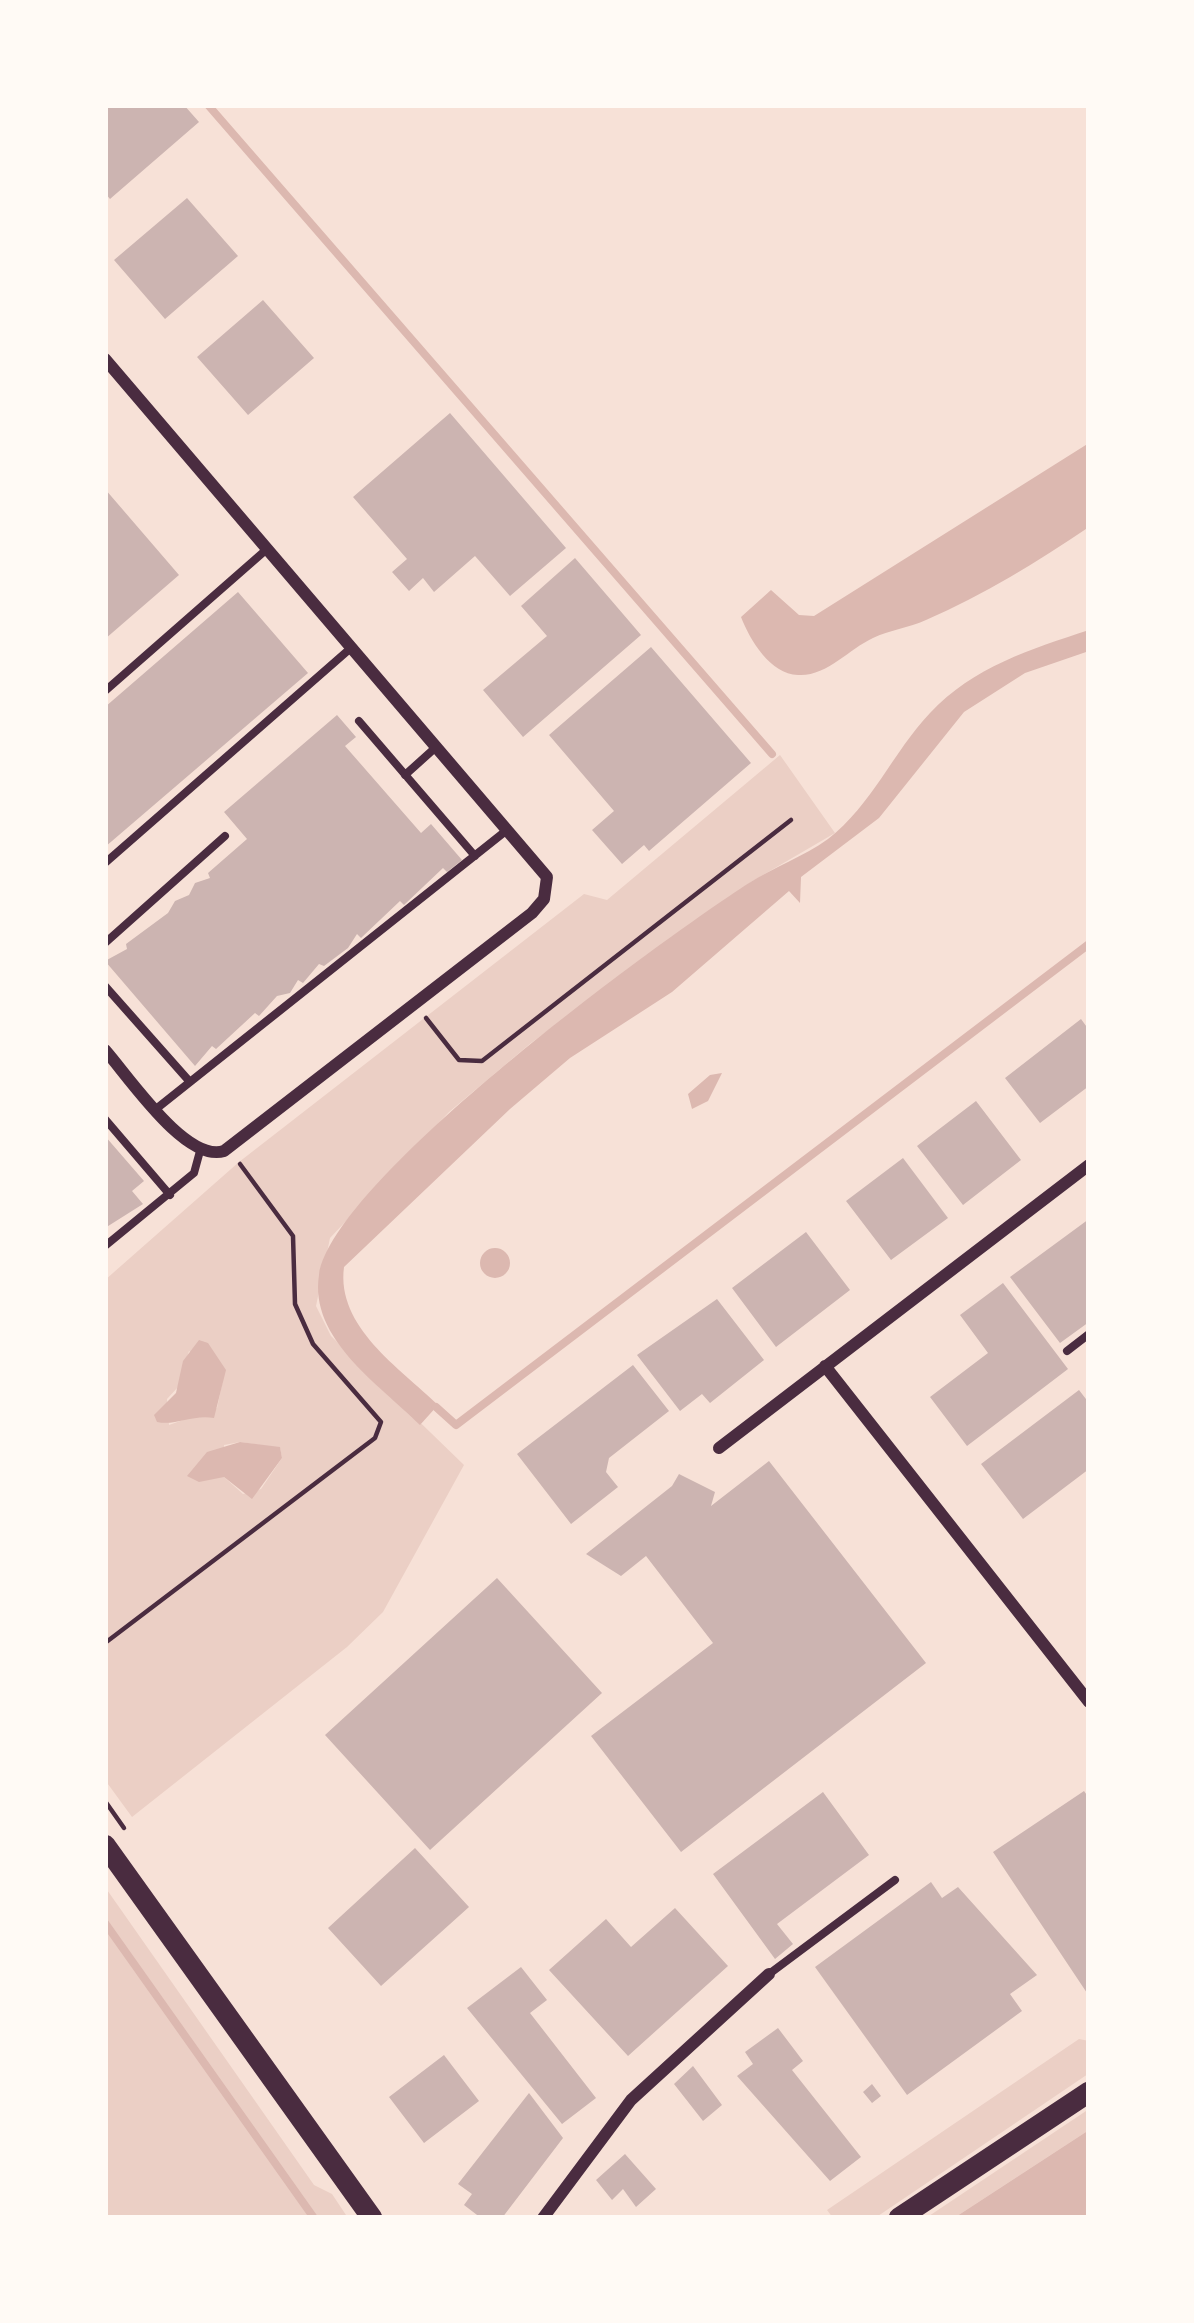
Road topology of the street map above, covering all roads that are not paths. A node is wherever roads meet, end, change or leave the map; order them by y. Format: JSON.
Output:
{"nodes":[{"id":1,"x":105,"y":359,"type":"edge"},
{"id":2,"x":268,"y":548,"type":"junction"},
{"id":3,"x":353,"y":646,"type":"junction"},
{"id":4,"x":105,"y":691,"type":"edge"},
{"id":5,"x":359,"y":721,"type":"dead end"},
{"id":6,"x":438,"y":745,"type":"junction"},
{"id":7,"x":405,"y":775,"type":"junction"},
{"id":8,"x":510,"y":828,"type":"junction"},
{"id":9,"x":225,"y":836,"type":"dead end"},
{"id":10,"x":475,"y":856,"type":"junction"},
{"id":11,"x":105,"y":863,"type":"edge"},
{"id":12,"x":105,"y":943,"type":"edge"},
{"id":13,"x":105,"y":986,"type":"edge"},
{"id":14,"x":106,"y":1052,"type":"edge"},
{"id":15,"x":190,"y":1082,"type":"junction"},
{"id":16,"x":156,"y":1109,"type":"junction"},
{"id":17,"x":105,"y":1119,"type":"edge"},
{"id":18,"x":200,"y":1151,"type":"junction"},
{"id":19,"x":1089,"y":1165,"type":"edge"},
{"id":20,"x":170,"y":1196,"type":"junction"},
{"id":21,"x":105,"y":1246,"type":"edge"},
{"id":22,"x":1089,"y":1334,"type":"edge"},
{"id":23,"x":1067,"y":1351,"type":"dead end"},
{"id":24,"x":826,"y":1366,"type":"junction"},
{"id":25,"x":718,"y":1448,"type":"dead end"},
{"id":26,"x":1089,"y":1702,"type":"edge"},
{"id":27,"x":105,"y":1845,"type":"edge"},
{"id":28,"x":896,"y":1880,"type":"dead end"},
{"id":29,"x":769,"y":1974,"type":"joint"},
{"id":30,"x":1089,"y":2092,"type":"edge"},
{"id":31,"x":372,"y":2218,"type":"edge"},
{"id":32,"x":543,"y":2218,"type":"edge"},
{"id":33,"x":899,"y":2218,"type":"edge"}],
"edges":[{"from":1,"to":2,"type":"street"},
{"from":2,"to":3,"type":"street"},
{"from":2,"to":4,"type":"lane"},
{"from":3,"to":6,"type":"street"},
{"from":3,"to":11,"type":"lane"},
{"from":5,"to":7,"type":"lane"},
{"from":6,"to":7,"type":"lane"},
{"from":6,"to":8,"type":"street"},
{"from":7,"to":10,"type":"lane"},
{"from":8,"to":10,"type":"lane"},
{"from":8,"to":18,"type":"street"},
{"from":9,"to":12,"type":"lane"},
{"from":10,"to":15,"type":"lane"},
{"from":13,"to":15,"type":"lane"},
{"from":14,"to":16,"type":"street"},
{"from":15,"to":16,"type":"lane"},
{"from":16,"to":18,"type":"street"},
{"from":17,"to":20,"type":"lane"},
{"from":18,"to":20,"type":"lane"},
{"from":19,"to":24,"type":"street"},
{"from":20,"to":21,"type":"lane"},
{"from":22,"to":23,"type":"lane"},
{"from":24,"to":25,"type":"street"},
{"from":24,"to":26,"type":"street"},
{"from":27,"to":31,"type":"street"},
{"from":28,"to":29,"type":"lane"},
{"from":29,"to":32,"type":"street"},
{"from":30,"to":33,"type":"street"}]}
